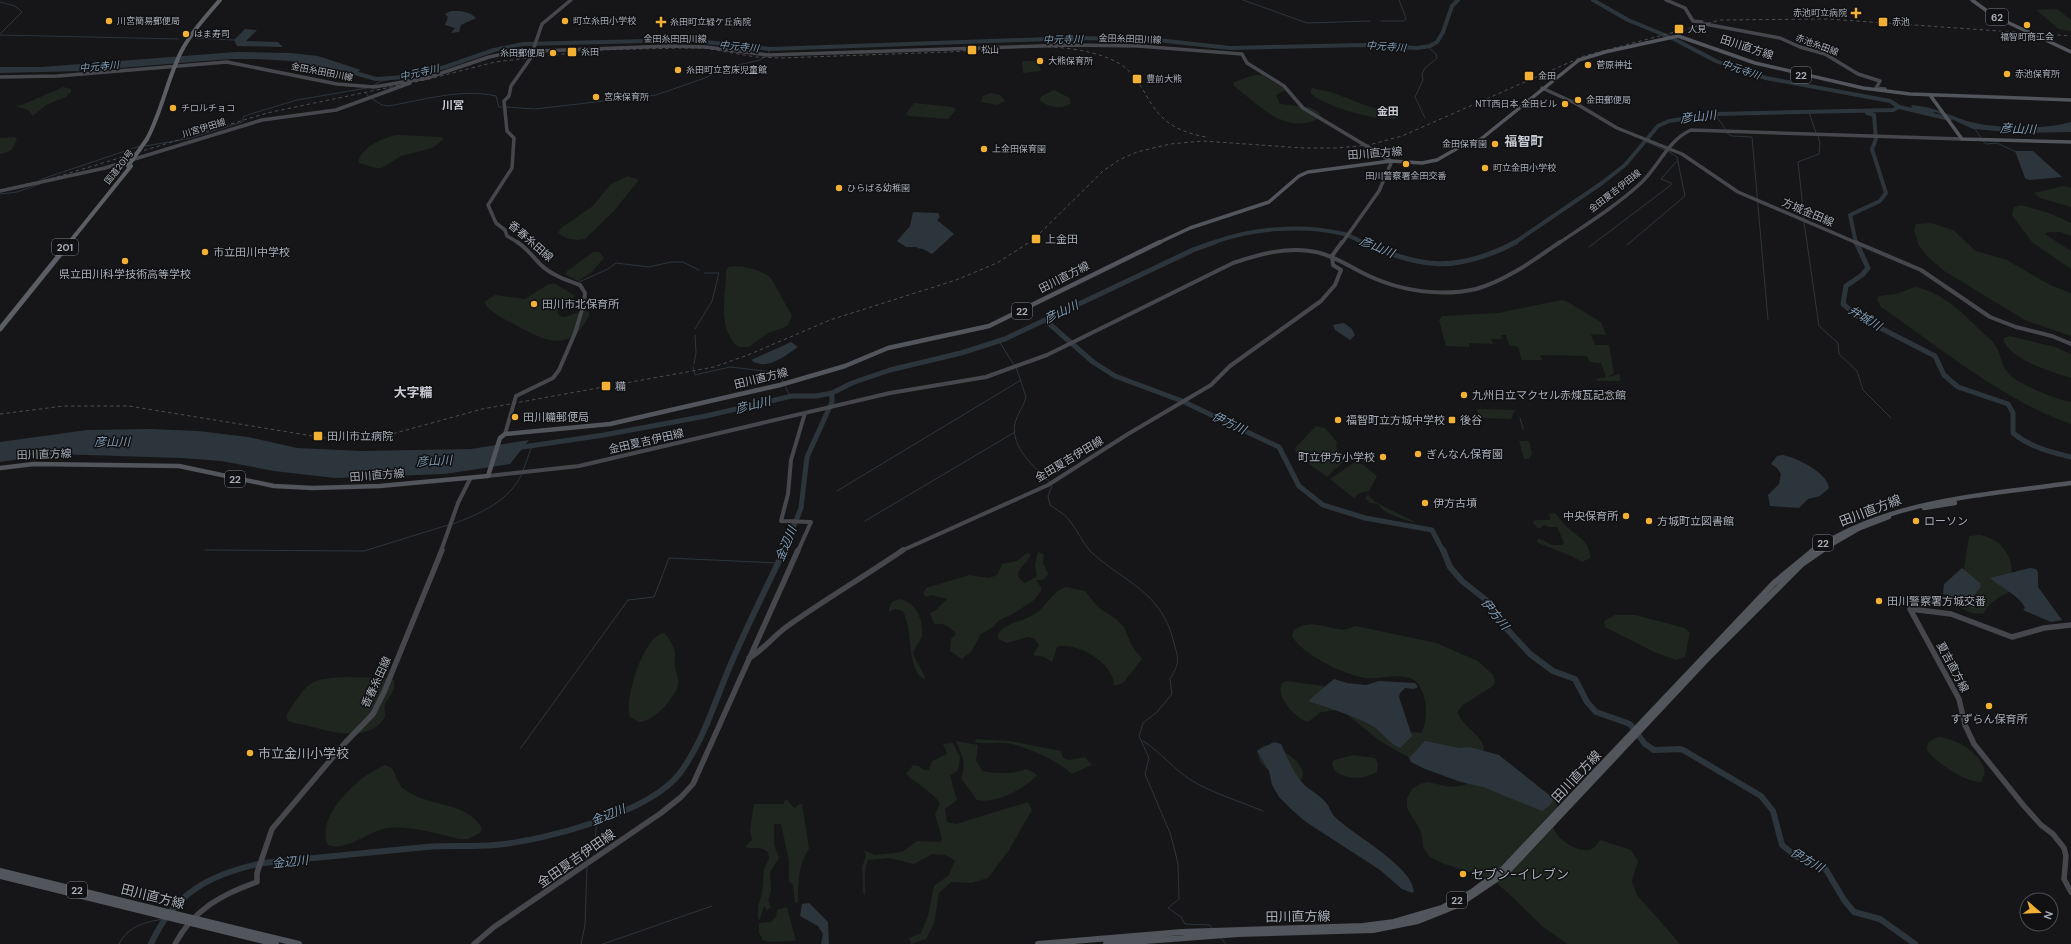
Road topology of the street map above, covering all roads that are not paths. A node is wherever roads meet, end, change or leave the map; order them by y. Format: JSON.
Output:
{"nodes":[{"id":1,"x":222,"y":0,"type":"edge"},
{"id":2,"x":571,"y":0,"type":"edge"},
{"id":3,"x":1666,"y":0,"type":"edge"},
{"id":4,"x":1972,"y":0,"type":"edge"},
{"id":5,"x":534,"y":50,"type":"junction"},
{"id":6,"x":2071,"y":52,"type":"edge"},
{"id":7,"x":177,"y":65,"type":"junction"},
{"id":8,"x":0,"y":77,"type":"edge"},
{"id":9,"x":411,"y":81,"type":"junction"},
{"id":10,"x":1542,"y":88,"type":"junction"},
{"id":11,"x":1910,"y":94,"type":"junction"},
{"id":12,"x":1931,"y":95,"type":"junction"},
{"id":13,"x":2071,"y":100,"type":"edge"},
{"id":14,"x":1961,"y":138,"type":"junction"},
{"id":15,"x":2071,"y":142,"type":"edge"},
{"id":16,"x":1667,"y":147,"type":"junction"},
{"id":17,"x":1391,"y":161,"type":"junction"},
{"id":18,"x":129,"y":166,"type":"junction"},
{"id":19,"x":0,"y":191,"type":"edge"},
{"id":20,"x":1332,"y":255,"type":"junction"},
{"id":21,"x":0,"y":325,"type":"edge"},
{"id":22,"x":0,"y":329,"type":"edge"},
{"id":23,"x":2071,"y":344,"type":"edge"},
{"id":24,"x":808,"y":413,"type":"junction"},
{"id":25,"x":505,"y":434,"type":"junction"},
{"id":26,"x":0,"y":468,"type":"edge"},
{"id":27,"x":489,"y":473,"type":"junction"},
{"id":28,"x":470,"y":478,"type":"junction"},
{"id":29,"x":2071,"y":483,"type":"edge"},
{"id":30,"x":2071,"y":486,"type":"edge"},
{"id":31,"x":2071,"y":625,"type":"edge"},
{"id":32,"x":749,"y":658,"type":"junction"},
{"id":33,"x":1642,"y":726,"type":"junction"},
{"id":34,"x":1632,"y":737,"type":"junction"},
{"id":35,"x":0,"y":871,"type":"edge"},
{"id":36,"x":0,"y":876,"type":"edge"},
{"id":37,"x":2071,"y":892,"type":"edge"},
{"id":38,"x":151,"y":911,"type":"junction"},
{"id":39,"x":190,"y":920,"type":"junction"},
{"id":40,"x":175,"y":944,"type":"edge"},
{"id":41,"x":276,"y":944,"type":"edge"},
{"id":42,"x":299,"y":944,"type":"edge"},
{"id":43,"x":474,"y":944,"type":"edge"},
{"id":44,"x":1038,"y":944,"type":"edge"},
{"id":45,"x":1106,"y":944,"type":"edge"}],
"edges":[{"from":1,"to":7,"type":"highway","name":"国道201号","number":"201"},
{"from":2,"to":5,"type":"main road","name":"香春糸田線"},
{"from":3,"to":11,"type":"main road","name":"赤池糸田線"},
{"from":4,"to":6,"type":"main road","number":"62","bridge":true},
{"from":5,"to":9,"type":"main road","name":"金田糸田田川線"},
{"from":5,"to":17,"type":"main road","name":"金田糸田田川線","bridge":true},
{"from":5,"to":25,"type":"main road","name":"香春糸田線"},
{"from":7,"to":8,"type":"main road","name":"金田糸田田川線"},
{"from":7,"to":9,"type":"main road","name":"金田糸田田川線"},
{"from":7,"to":18,"type":"highway","name":"国道201号","number":"201","bridge":true},
{"from":9,"to":19,"type":"main road","name":"川宮伊田線"},
{"from":10,"to":11,"type":"main road","name":"田川直方線","number":"22"},
{"from":10,"to":16,"type":"main road","name":"方城金田線"},
{"from":10,"to":17,"type":"main road","name":"田川直方線","number":"22"},
{"from":11,"to":12,"type":"main road","name":"田川直方線","number":"22"},
{"from":12,"to":13,"type":"main road","name":"田川直方線","number":"22"},
{"from":12,"to":14,"type":"main road"},
{"from":14,"to":15,"type":"main road"},
{"from":14,"to":16,"type":"main road","name":"金田夏吉伊田線"},
{"from":16,"to":20,"type":"main road","name":"金田夏吉伊田線"},
{"from":16,"to":23,"type":"main road","name":"方城金田線"},
{"from":17,"to":20,"type":"main road"},
{"from":17,"to":25,"type":"main road","name":"田川直方線","number":"22"},
{"from":18,"to":21,"type":"highway","name":"国道201号","number":"201"},
{"from":18,"to":22,"type":"highway","name":"国道201号","number":"201"},
{"from":20,"to":24,"type":"main road","name":"金田夏吉伊田線"},
{"from":20,"to":32,"type":"main road","name":"金田夏吉伊田線"},
{"from":24,"to":27,"type":"main road","name":"金田夏吉伊田線"},
{"from":24,"to":32,"type":"main road","name":"金田夏吉伊田線"},
{"from":25,"to":27,"type":"main road"},
{"from":26,"to":28,"type":"main road","name":"田川直方線","number":"22"},
{"from":27,"to":28,"type":"main road","name":"田川直方線","number":"22"},
{"from":28,"to":39,"type":"main road","name":"香春糸田線"},
{"from":29,"to":33,"type":"main road","name":"田川直方線","number":"22"},
{"from":30,"to":33,"type":"main road","name":"田川直方線","number":"22"},
{"from":31,"to":37,"type":"main road","name":"夏吉直方線"},
{"from":32,"to":43,"type":"main road","name":"金田夏吉伊田線"},
{"from":33,"to":34,"type":"main road","name":"田川直方線","number":"22"},
{"from":34,"to":44,"type":"main road","name":"田川直方線","number":"22"},
{"from":34,"to":45,"type":"main road","name":"田川直方線","number":"22"},
{"from":35,"to":38,"type":"main road","name":"田川直方線","number":"22"},
{"from":36,"to":38,"type":"main road","name":"田川直方線","number":"22"},
{"from":38,"to":39,"type":"main road","name":"田川直方線","number":"22"},
{"from":39,"to":40,"type":"main road","name":"香春糸田線"},
{"from":39,"to":41,"type":"main road","name":"田川直方線","number":"22"},
{"from":39,"to":42,"type":"main road","name":"田川直方線","number":"22"}]}
